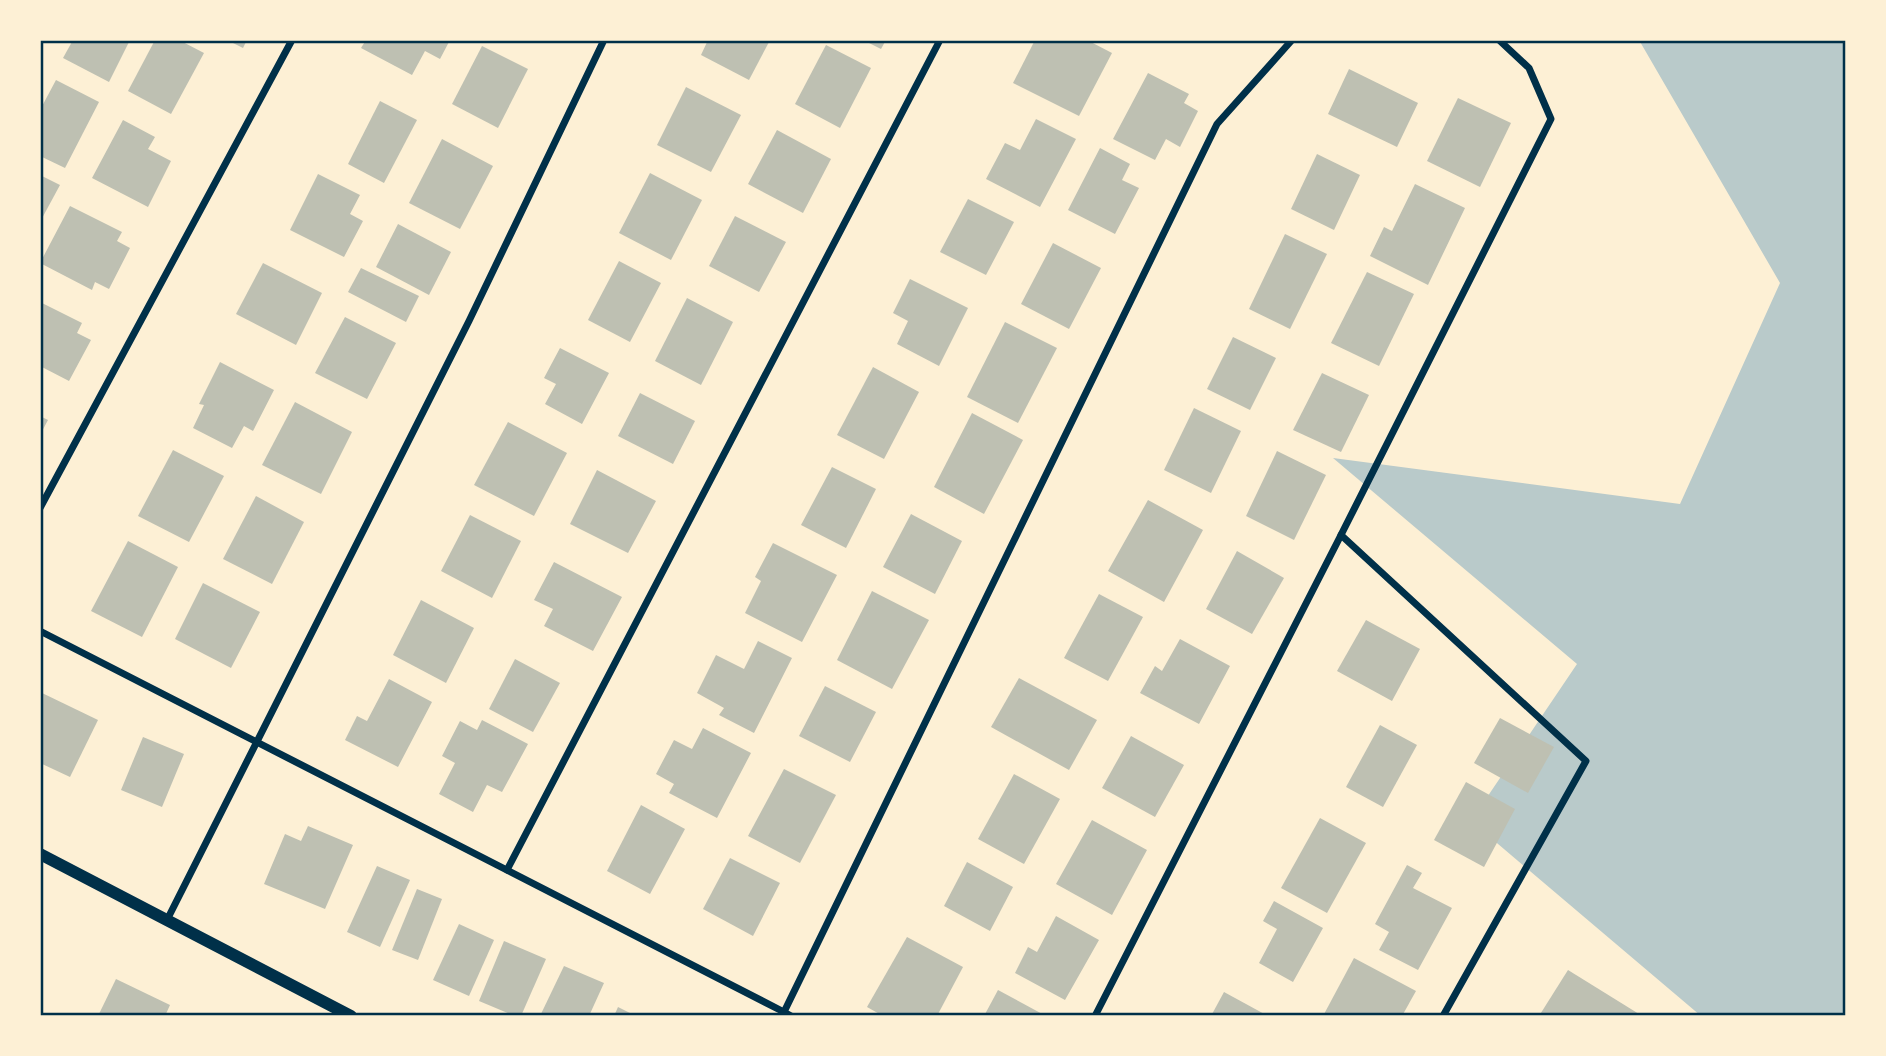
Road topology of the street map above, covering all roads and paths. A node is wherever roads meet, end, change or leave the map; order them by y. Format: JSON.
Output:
{"nodes":[{"id":1,"x":292,"y":40,"type":"edge"},
{"id":2,"x":604,"y":40,"type":"edge"},
{"id":3,"x":940,"y":40,"type":"edge"},
{"id":4,"x":1292,"y":40,"type":"edge"},
{"id":5,"x":1499,"y":40,"type":"edge"},
{"id":6,"x":40,"y":508,"type":"edge"},
{"id":7,"x":1341,"y":535,"type":"junction"},
{"id":8,"x":40,"y":631,"type":"edge"},
{"id":9,"x":257,"y":743,"type":"junction"},
{"id":10,"x":40,"y":854,"type":"edge"},
{"id":11,"x":507,"y":870,"type":"junction"},
{"id":12,"x":167,"y":920,"type":"junction"},
{"id":13,"x":787,"y":1014,"type":"edge"},
{"id":14,"x":351,"y":1016,"type":"edge"},
{"id":15,"x":1095,"y":1016,"type":"edge"},
{"id":16,"x":1443,"y":1016,"type":"edge"}],
"edges":[{"from":1,"to":6,"type":"street"},
{"from":2,"to":9,"type":"street"},
{"from":3,"to":11,"type":"street"},
{"from":4,"to":13,"type":"street"},
{"from":5,"to":7,"type":"street"},
{"from":7,"to":15,"type":"street"},
{"from":7,"to":16,"type":"street"},
{"from":8,"to":9,"type":"street"},
{"from":9,"to":11,"type":"street"},
{"from":9,"to":12,"type":"street"},
{"from":10,"to":12,"type":"street"},
{"from":11,"to":13,"type":"street"},
{"from":12,"to":14,"type":"street"}]}
